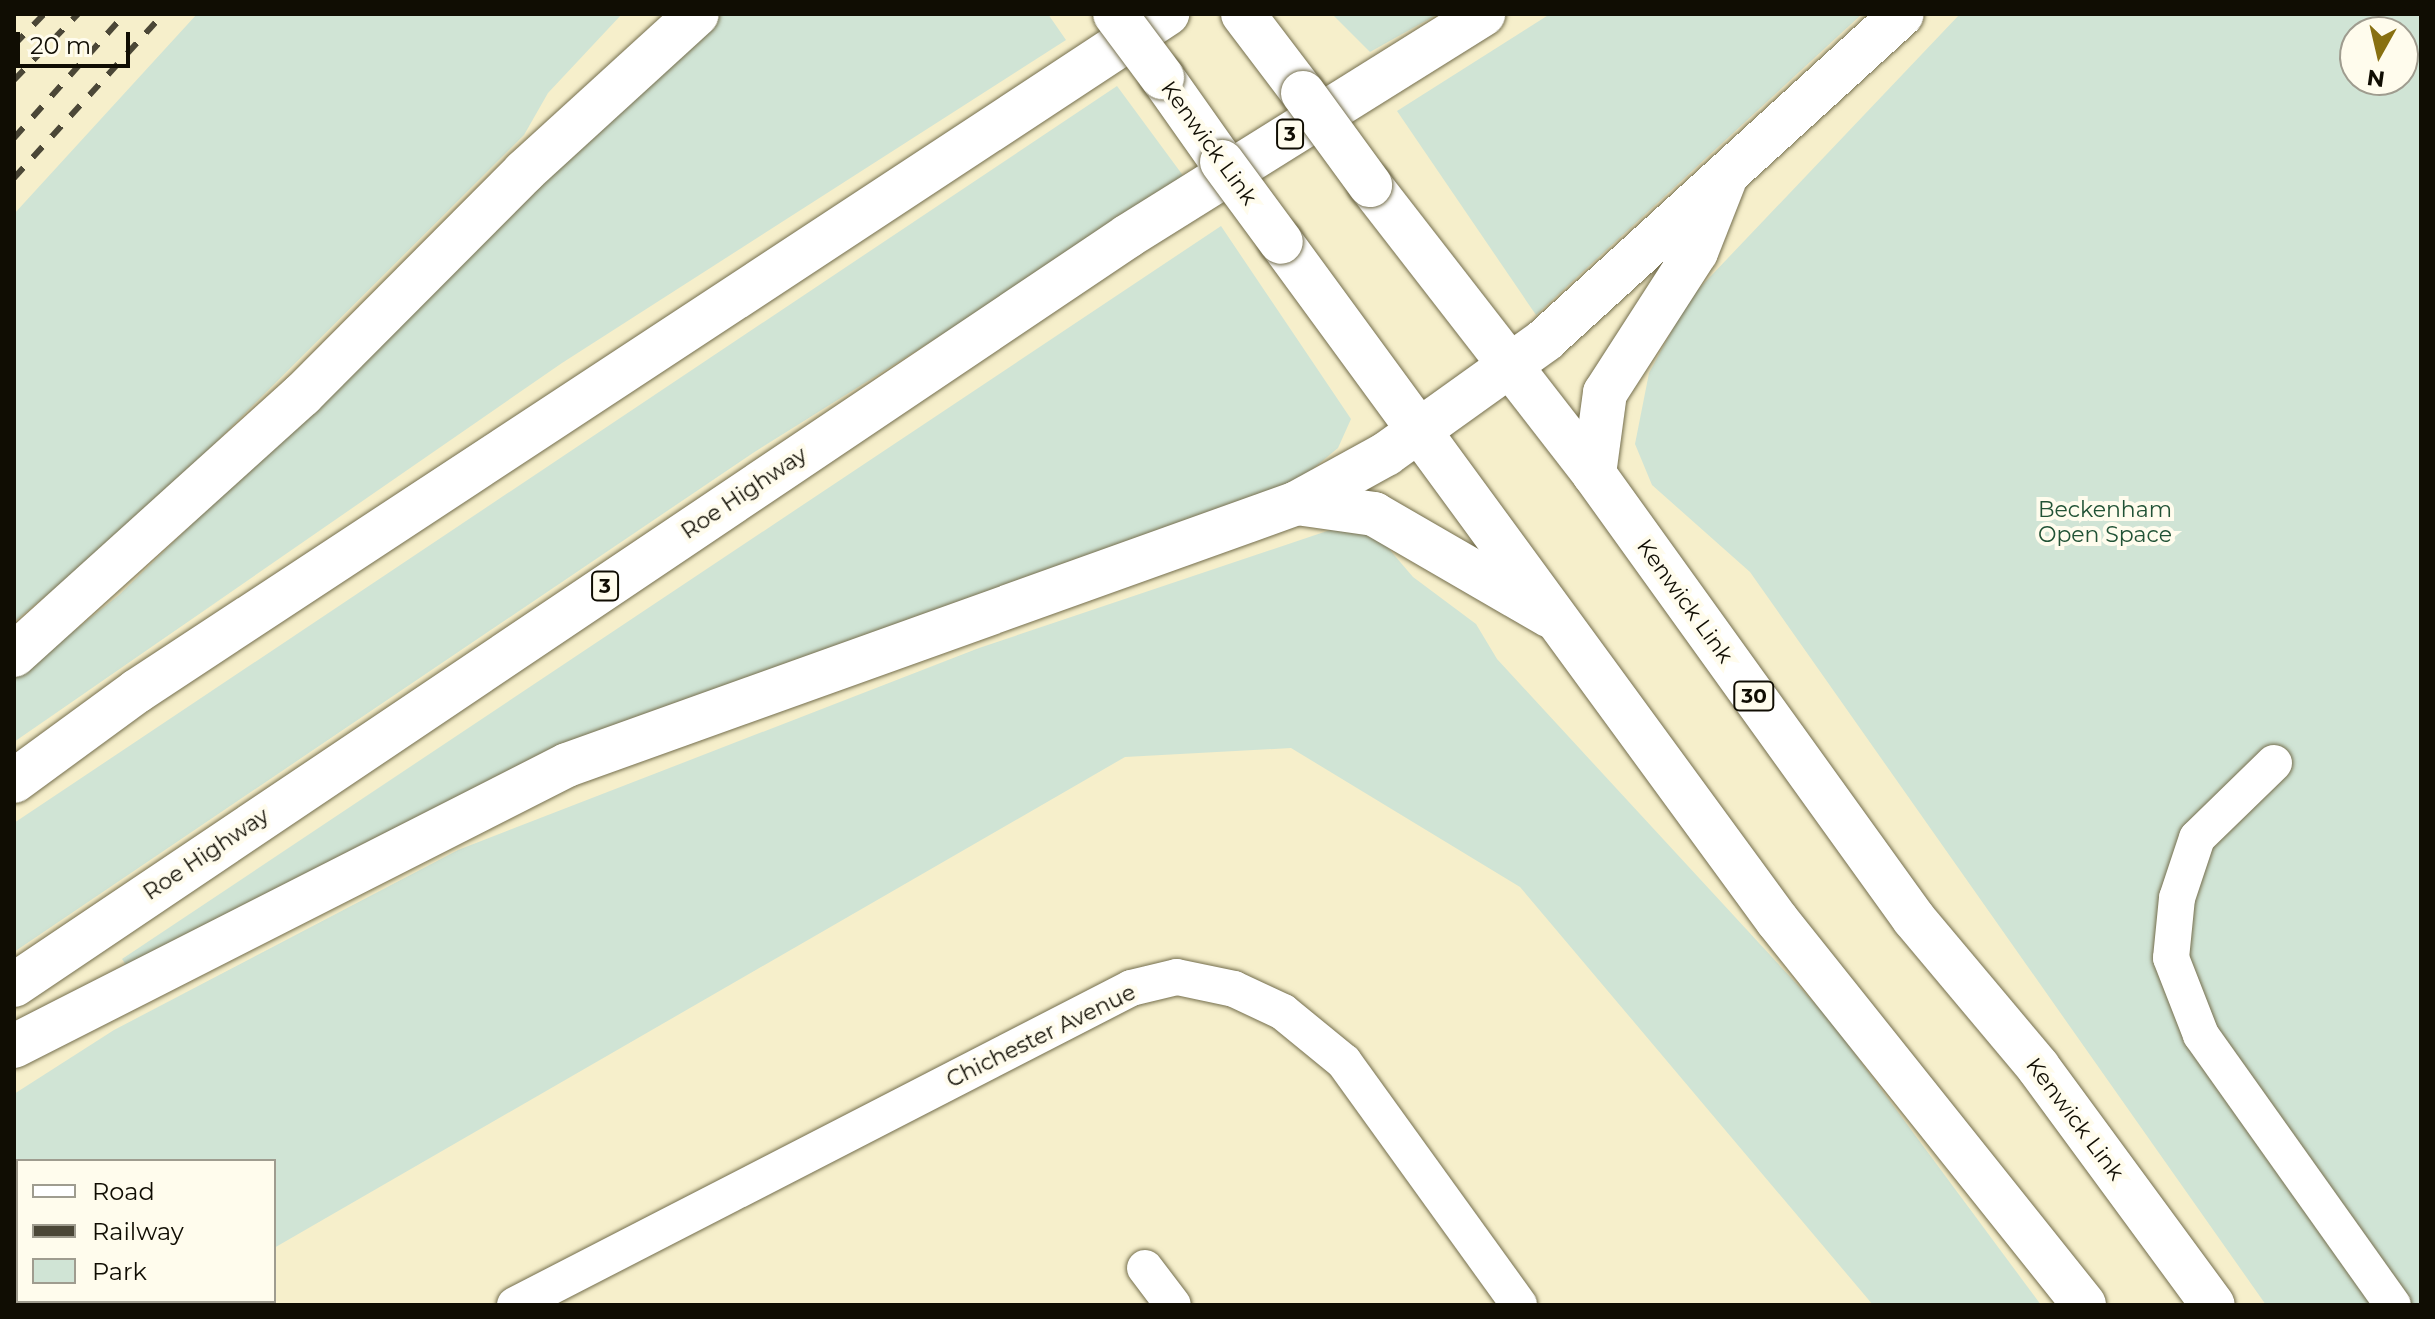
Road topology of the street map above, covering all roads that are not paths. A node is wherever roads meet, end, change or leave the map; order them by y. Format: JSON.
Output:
{"nodes":[{"id":1,"x":652,"y":14,"type":"edge"},
{"id":2,"x":697,"y":14,"type":"edge"},
{"id":3,"x":1115,"y":14,"type":"edge"},
{"id":4,"x":1167,"y":14,"type":"edge"},
{"id":5,"x":1243,"y":14,"type":"edge"},
{"id":6,"x":1483,"y":14,"type":"edge"},
{"id":7,"x":1902,"y":14,"type":"edge"},
{"id":8,"x":1728,"y":171,"type":"junction"},
{"id":9,"x":524,"y":172,"type":"junction"},
{"id":10,"x":1508,"y":368,"type":"junction"},
{"id":11,"x":1418,"y":432,"type":"junction"},
{"id":12,"x":1594,"y":474,"type":"junction"},
{"id":13,"x":1297,"y":503,"type":"junction"},
{"id":14,"x":1556,"y":619,"type":"junction"},
{"id":15,"x":14,"y":655,"type":"edge"},
{"id":16,"x":2274,"y":763,"type":"dead end"},
{"id":17,"x":14,"y":781,"type":"edge"},
{"id":18,"x":14,"y":985,"type":"edge"},
{"id":19,"x":14,"y":1046,"type":"edge"},
{"id":20,"x":1145,"y":1268,"type":"dead end"},
{"id":21,"x":565,"y":1294,"type":"edge"},
{"id":22,"x":515,"y":1305,"type":"edge"},
{"id":23,"x":1173,"y":1305,"type":"edge"},
{"id":24,"x":1519,"y":1305,"type":"edge"},
{"id":25,"x":2084,"y":1305,"type":"edge"},
{"id":26,"x":2213,"y":1305,"type":"edge"},
{"id":27,"x":2393,"y":1305,"type":"edge"}],
"edges":[{"from":1,"to":9,"type":"highway"},
{"from":2,"to":9,"type":"highway"},
{"from":3,"to":11,"type":"highway","name":"Kenwick Link","bridge":true},
{"from":4,"to":17,"type":"highway"},
{"from":5,"to":10,"type":"highway","name":"Kenwick Link","number":"30","bridge":true},
{"from":6,"to":18,"type":"highway","name":"Roe Highway","number":"3"},
{"from":7,"to":8,"type":"highway"},
{"from":8,"to":10,"type":"highway"},
{"from":8,"to":12,"type":"highway"},
{"from":9,"to":15,"type":"highway"},
{"from":10,"to":11,"type":"highway"},
{"from":10,"to":12,"type":"highway","name":"Kenwick Link","number":"30"},
{"from":11,"to":13,"type":"highway"},
{"from":11,"to":14,"type":"highway","name":"Kenwick Link"},
{"from":12,"to":26,"type":"highway","name":"Kenwick Link","number":"30"},
{"from":13,"to":14,"type":"highway"},
{"from":13,"to":19,"type":"highway"},
{"from":14,"to":25,"type":"highway","name":"Kenwick Link"},
{"from":16,"to":27,"type":"street"},
{"from":20,"to":23,"type":"street"},
{"from":21,"to":22,"type":"street","name":"Chichester Avenue"},
{"from":21,"to":24,"type":"street","name":"Chichester Avenue"}]}
